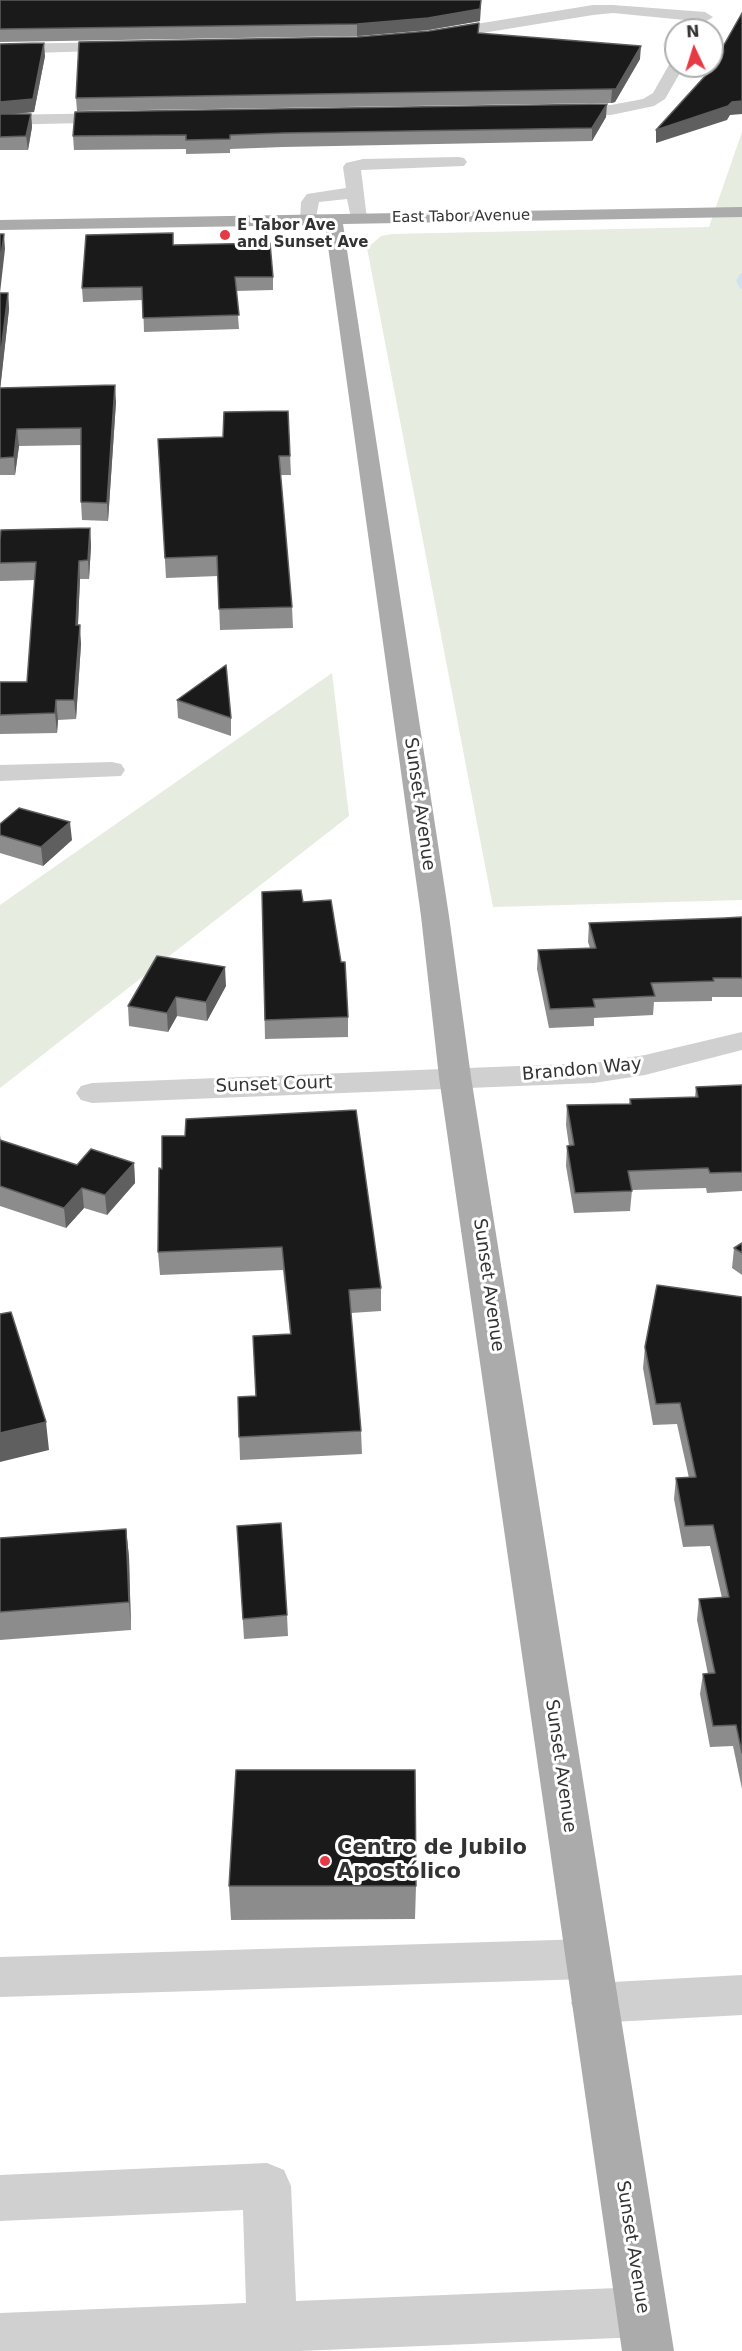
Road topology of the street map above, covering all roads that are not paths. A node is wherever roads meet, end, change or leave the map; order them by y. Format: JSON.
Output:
{"nodes":[{"id":1,"x":715,"y":0,"type":"edge"},
{"id":2,"x":670,"y":18,"type":"edge"},
{"id":3,"x":704,"y":18,"type":"edge"},
{"id":4,"x":419,"y":38,"type":"edge"},
{"id":5,"x":139,"y":47,"type":"edge"},
{"id":6,"x":0,"y":49,"type":"edge"},
{"id":7,"x":669,"y":78,"type":"edge"},
{"id":8,"x":552,"y":111,"type":"edge"},
{"id":9,"x":141,"y":118,"type":"edge"},
{"id":10,"x":0,"y":120,"type":"edge"},
{"id":11,"x":458,"y":162,"type":"dead end"},
{"id":12,"x":355,"y":193,"type":"junction"},
{"id":13,"x":742,"y":212,"type":"edge"},
{"id":14,"x":309,"y":219,"type":"junction"},
{"id":15,"x":333,"y":219,"type":"junction"},
{"id":16,"x":358,"y":219,"type":"junction"},
{"id":17,"x":0,"y":225,"type":"edge"},
{"id":18,"x":112,"y":770,"type":"dead end"},
{"id":19,"x":0,"y":773,"type":"edge"},
{"id":20,"x":742,"y":1041,"type":"edge"},
{"id":21,"x":455,"y":1077,"type":"junction"},
{"id":22,"x":92,"y":1093,"type":"dead end"},
{"id":23,"x":587,"y":1959,"type":"junction"},
{"id":24,"x":0,"y":1977,"type":"edge"},
{"id":25,"x":742,"y":1995,"type":"edge"},
{"id":26,"x":594,"y":2003,"type":"junction"},
{"id":27,"x":0,"y":2198,"type":"edge"},
{"id":28,"x":272,"y":2327,"type":"junction"},
{"id":29,"x":645,"y":2331,"type":"edge"},
{"id":30,"x":0,"y":2338,"type":"edge"}],
"edges":[{"from":1,"to":3,"type":"street"},
{"from":2,"to":4,"type":"street"},
{"from":5,"to":6,"type":"street"},
{"from":7,"to":8,"type":"street"},
{"from":9,"to":10,"type":"street"},
{"from":11,"to":12,"type":"street"},
{"from":12,"to":14,"type":"street"},
{"from":12,"to":16,"type":"street"},
{"from":13,"to":16,"type":"main road","name":"East Tabor Avenue"},
{"from":14,"to":15,"type":"main road","name":"East Tabor Avenue"},
{"from":14,"to":17,"type":"main road","name":"East Tabor Avenue"},
{"from":15,"to":16,"type":"main road","name":"East Tabor Avenue"},
{"from":15,"to":21,"type":"main road","name":"Sunset Avenue"},
{"from":18,"to":19,"type":"street"},
{"from":20,"to":21,"type":"street","name":"Brandon Way"},
{"from":21,"to":22,"type":"street","name":"Sunset Court"},
{"from":21,"to":23,"type":"main road","name":"Sunset Avenue"},
{"from":23,"to":24,"type":"street"},
{"from":23,"to":26,"type":"main road","name":"Sunset Avenue"},
{"from":25,"to":26,"type":"street"},
{"from":26,"to":29,"type":"main road","name":"Sunset Avenue"},
{"from":27,"to":28,"type":"street"},
{"from":28,"to":29,"type":"street"},
{"from":28,"to":30,"type":"street"}]}
